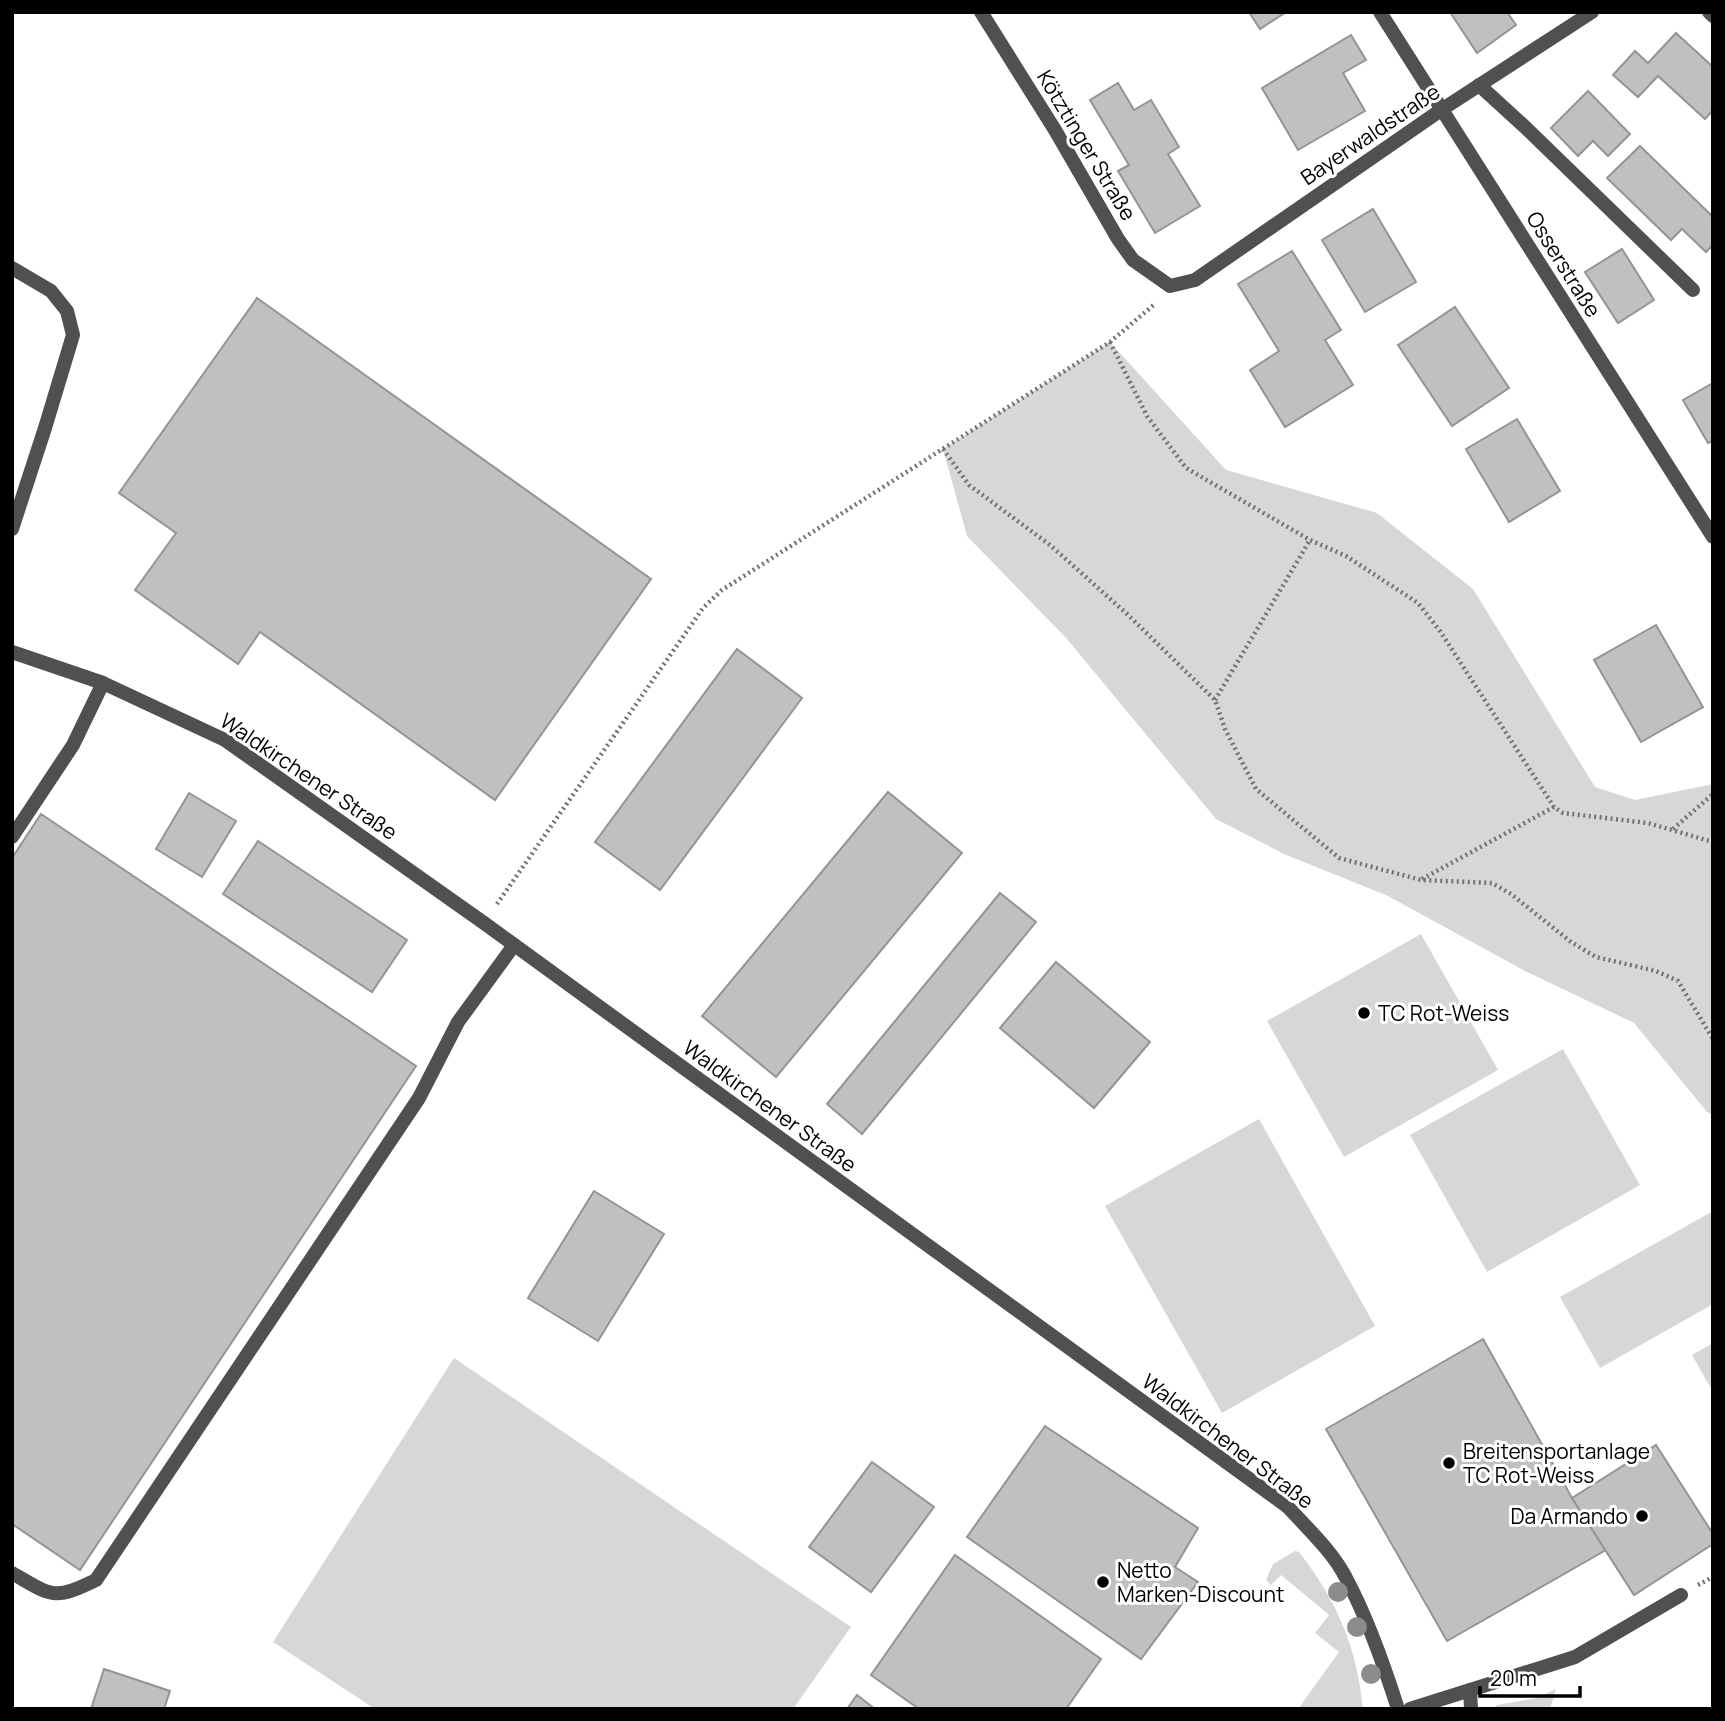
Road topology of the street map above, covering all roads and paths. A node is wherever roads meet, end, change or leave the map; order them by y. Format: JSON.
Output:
{"nodes":[{"id":1,"x":981,"y":12,"type":"edge"},
{"id":2,"x":1380,"y":12,"type":"edge"},
{"id":3,"x":1592,"y":12,"type":"edge"},
{"id":4,"x":1479,"y":85,"type":"junction"},
{"id":5,"x":1441,"y":110,"type":"junction"},
{"id":6,"x":12,"y":268,"type":"edge"},
{"id":7,"x":1170,"y":286,"type":"junction"},
{"id":8,"x":1693,"y":290,"type":"dead end"},
{"id":9,"x":1110,"y":342,"type":"junction"},
{"id":10,"x":943,"y":449,"type":"junction"},
{"id":11,"x":12,"y":529,"type":"edge"},
{"id":12,"x":1713,"y":537,"type":"edge"},
{"id":13,"x":1310,"y":540,"type":"junction"},
{"id":14,"x":12,"y":652,"type":"edge"},
{"id":15,"x":103,"y":683,"type":"junction"},
{"id":16,"x":1215,"y":701,"type":"junction"},
{"id":17,"x":1713,"y":794,"type":"edge"},
{"id":18,"x":1554,"y":807,"type":"junction"},
{"id":19,"x":1672,"y":830,"type":"junction"},
{"id":20,"x":12,"y":836,"type":"edge"},
{"id":21,"x":1713,"y":842,"type":"edge"},
{"id":22,"x":1421,"y":880,"type":"junction"},
{"id":23,"x":484,"y":923,"type":"junction"},
{"id":24,"x":514,"y":945,"type":"junction"},
{"id":25,"x":1713,"y":1039,"type":"edge"},
{"id":26,"x":12,"y":1573,"type":"edge"},
{"id":27,"x":1681,"y":1594,"type":"dead end"},
{"id":28,"x":1470,"y":1690,"type":"junction"},
{"id":29,"x":1398,"y":1709,"type":"edge"},
{"id":30,"x":1410,"y":1709,"type":"edge"},
{"id":31,"x":1471,"y":1709,"type":"edge"}],
"edges":[{"from":1,"to":7,"type":"street","name":"Kötztinger Straße"},
{"from":2,"to":5,"type":"street","name":"Osserstraße"},
{"from":3,"to":4,"type":"street","name":"Bayerwaldstraße"},
{"from":4,"to":5,"type":"street","name":"Bayerwaldstraße"},
{"from":4,"to":8,"type":"street"},
{"from":5,"to":7,"type":"street","name":"Bayerwaldstraße"},
{"from":5,"to":12,"type":"street","name":"Osserstraße"},
{"from":6,"to":11,"type":"street"},
{"from":7,"to":9,"type":"path"},
{"from":9,"to":10,"type":"path"},
{"from":9,"to":13,"type":"path"},
{"from":10,"to":16,"type":"path"},
{"from":10,"to":23,"type":"path"},
{"from":13,"to":16,"type":"path"},
{"from":13,"to":18,"type":"path"},
{"from":14,"to":15,"type":"street","name":"Waldkirchener Straße"},
{"from":15,"to":20,"type":"street"},
{"from":15,"to":23,"type":"street","name":"Waldkirchener Straße"},
{"from":16,"to":22,"type":"path"},
{"from":17,"to":19,"type":"path"},
{"from":18,"to":19,"type":"path"},
{"from":18,"to":22,"type":"path"},
{"from":19,"to":21,"type":"path"},
{"from":22,"to":25,"type":"path"},
{"from":23,"to":24,"type":"street","name":"Waldkirchener Straße"},
{"from":24,"to":26,"type":"street"},
{"from":24,"to":29,"type":"street","name":"Waldkirchener Straße"},
{"from":27,"to":28,"type":"street"},
{"from":28,"to":30,"type":"street"},
{"from":28,"to":31,"type":"street"}]}
